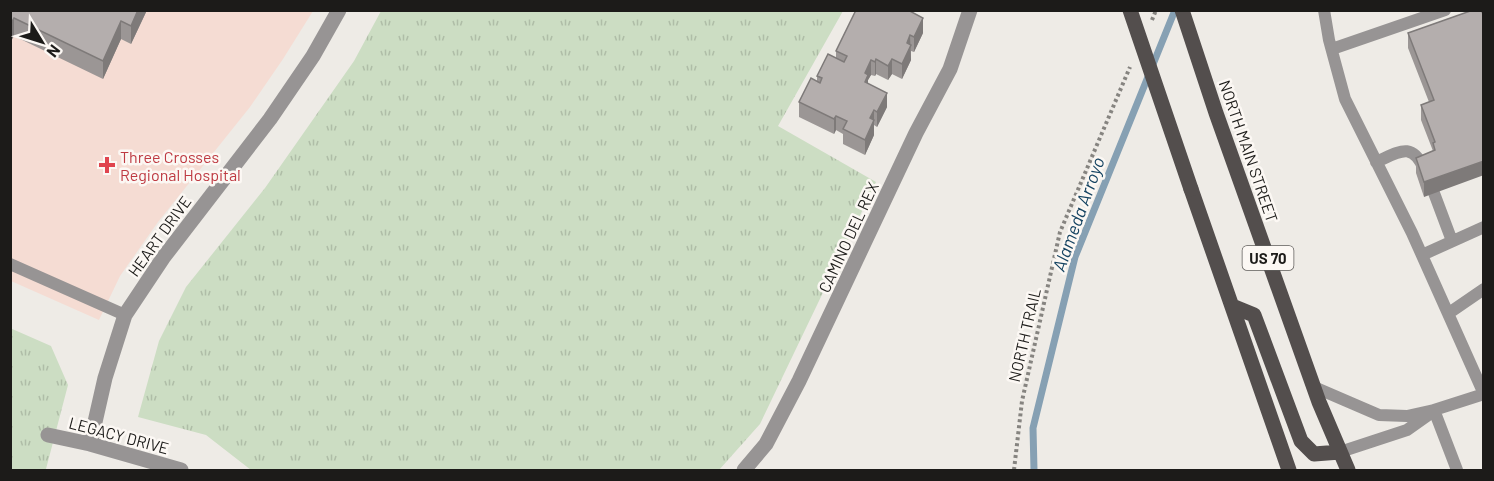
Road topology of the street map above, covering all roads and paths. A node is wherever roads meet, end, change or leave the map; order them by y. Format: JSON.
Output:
{"nodes":[{"id":1,"x":339,"y":10,"type":"edge"},
{"id":2,"x":970,"y":10,"type":"edge"},
{"id":3,"x":1130,"y":10,"type":"edge"},
{"id":4,"x":1156,"y":10,"type":"edge"},
{"id":5,"x":1182,"y":10,"type":"edge"},
{"id":6,"x":1324,"y":10,"type":"edge"},
{"id":7,"x":1445,"y":10,"type":"edge"},
{"id":8,"x":1147,"y":30,"type":"dead end"},
{"id":9,"x":1332,"y":49,"type":"junction"},
{"id":10,"x":1134,"y":60,"type":"dead end"},
{"id":11,"x":1376,"y":162,"type":"junction"},
{"id":12,"x":1424,"y":169,"type":"edge"},
{"id":13,"x":1434,"y":193,"type":"edge"},
{"id":14,"x":1484,"y":227,"type":"edge"},
{"id":15,"x":1452,"y":241,"type":"junction"},
{"id":16,"x":1422,"y":255,"type":"junction"},
{"id":17,"x":10,"y":264,"type":"edge"},
{"id":18,"x":1484,"y":289,"type":"edge"},
{"id":19,"x":1232,"y":306,"type":"junction"},
{"id":20,"x":1449,"y":313,"type":"junction"},
{"id":21,"x":125,"y":315,"type":"junction"},
{"id":22,"x":1317,"y":394,"type":"junction"},
{"id":23,"x":1434,"y":410,"type":"junction"},
{"id":24,"x":48,"y":435,"type":"dead end"},
{"id":25,"x":90,"y":444,"type":"junction"},
{"id":26,"x":1340,"y":452,"type":"junction"},
{"id":27,"x":181,"y":471,"type":"edge"},
{"id":28,"x":744,"y":471,"type":"edge"},
{"id":29,"x":1014,"y":471,"type":"edge"},
{"id":30,"x":1289,"y":471,"type":"edge"},
{"id":31,"x":1348,"y":471,"type":"edge"},
{"id":32,"x":1457,"y":471,"type":"edge"}],
"edges":[{"from":1,"to":21,"type":"street","name":"HEART DRIVE"},
{"from":2,"to":28,"type":"street","name":"CAMINO DEL REX"},
{"from":3,"to":19,"type":"main road","number":"US 70","bridge":true},
{"from":4,"to":8,"type":"path"},
{"from":5,"to":22,"type":"main road","name":"NORTH MAIN STREET","number":"US 70"},
{"from":6,"to":9,"type":"lane"},
{"from":7,"to":9,"type":"lane"},
{"from":9,"to":11,"type":"lane"},
{"from":10,"to":29,"type":"path","name":"NORTH TRAIL"},
{"from":11,"to":12,"type":"lane"},
{"from":11,"to":16,"type":"lane"},
{"from":13,"to":15,"type":"lane"},
{"from":14,"to":15,"type":"lane"},
{"from":15,"to":16,"type":"lane"},
{"from":16,"to":20,"type":"lane"},
{"from":17,"to":21,"type":"lane"},
{"from":18,"to":20,"type":"lane"},
{"from":19,"to":26,"type":"main road"},
{"from":19,"to":30,"type":"main road","number":"US 70"},
{"from":20,"to":23,"type":"lane"},
{"from":21,"to":25,"type":"street","name":"HEART DRIVE"},
{"from":22,"to":23,"type":"lane"},
{"from":22,"to":26,"type":"main road","name":"NORTH MAIN STREET"},
{"from":23,"to":26,"type":"lane"},
{"from":23,"to":32,"type":"lane"},
{"from":24,"to":25,"type":"street","name":"LEGACY DRIVE"},
{"from":25,"to":27,"type":"street","name":"LEGACY DRIVE"},
{"from":26,"to":31,"type":"main road","name":"NORTH MAIN STREET"}]}
